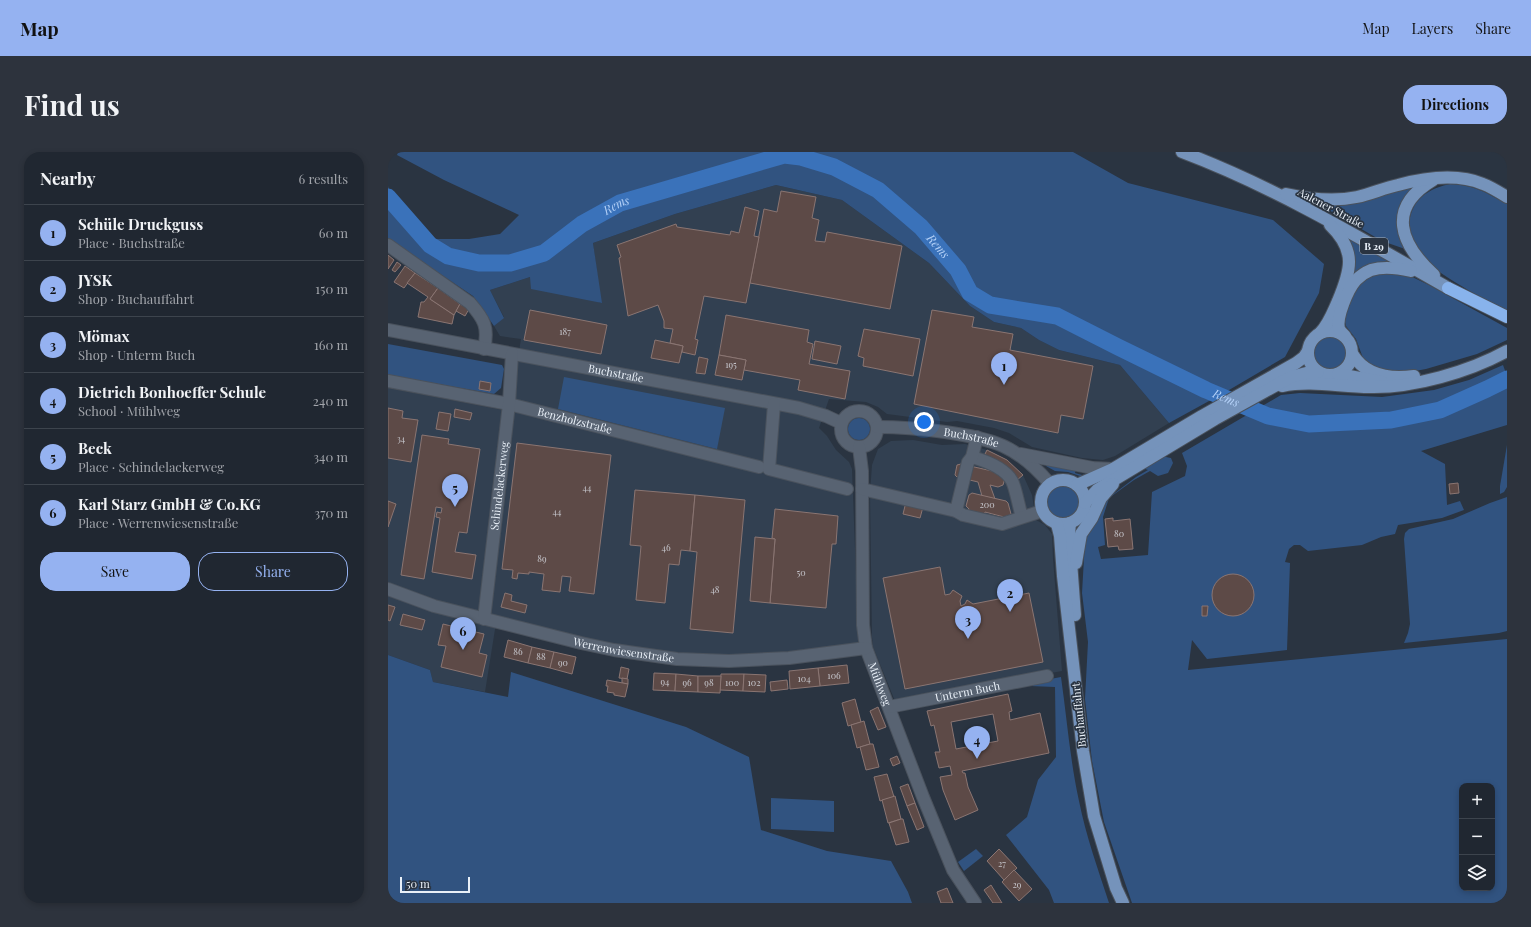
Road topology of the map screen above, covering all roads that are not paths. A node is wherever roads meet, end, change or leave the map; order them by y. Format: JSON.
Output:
{"nodes":[{"id":1,"x":1182,"y":152,"type":"edge"},
{"id":2,"x":1436,"y":179,"type":"junction"},
{"id":3,"x":1273,"y":192,"type":"junction"},
{"id":4,"x":1507,"y":197,"type":"edge"},
{"id":5,"x":1322,"y":218,"type":"junction"},
{"id":6,"x":388,"y":245,"type":"edge"},
{"id":7,"x":1425,"y":275,"type":"junction"},
{"id":8,"x":1448,"y":288,"type":"junction"},
{"id":9,"x":1507,"y":318,"type":"edge"},
{"id":10,"x":388,"y":330,"type":"edge"},
{"id":11,"x":1320,"y":333,"type":"junction"},
{"id":12,"x":1345,"y":336,"type":"junction"},
{"id":13,"x":1507,"y":344,"type":"edge"},
{"id":14,"x":484,"y":349,"type":"junction"},
{"id":15,"x":1308,"y":351,"type":"junction"},
{"id":16,"x":1507,"y":351,"type":"edge"},
{"id":17,"x":512,"y":354,"type":"junction"},
{"id":18,"x":1353,"y":355,"type":"junction"},
{"id":19,"x":1318,"y":372,"type":"junction"},
{"id":20,"x":1338,"y":374,"type":"junction"},
{"id":21,"x":388,"y":381,"type":"edge"},
{"id":22,"x":1407,"y":384,"type":"junction"},
{"id":23,"x":1262,"y":389,"type":"junction"},
{"id":24,"x":509,"y":404,"type":"junction"},
{"id":25,"x":774,"y":404,"type":"junction"},
{"id":26,"x":841,"y":423,"type":"junction"},
{"id":27,"x":877,"y":427,"type":"junction"},
{"id":28,"x":977,"y":437,"type":"junction"},
{"id":29,"x":859,"y":448,"type":"junction"},
{"id":30,"x":1018,"y":453,"type":"junction"},
{"id":31,"x":972,"y":457,"type":"junction"},
{"id":32,"x":759,"y":467,"type":"dead end"},
{"id":33,"x":1116,"y":473,"type":"junction"},
{"id":34,"x":1050,"y":484,"type":"junction"},
{"id":35,"x":1077,"y":485,"type":"junction"},
{"id":36,"x":862,"y":488,"type":"junction"},
{"id":37,"x":847,"y":489,"type":"dead end"},
{"id":38,"x":1085,"y":503,"type":"junction"},
{"id":39,"x":956,"y":511,"type":"junction"},
{"id":40,"x":1042,"y":511,"type":"junction"},
{"id":41,"x":1022,"y":518,"type":"junction"},
{"id":42,"x":1070,"y":523,"type":"junction"},
{"id":43,"x":1056,"y":524,"type":"junction"},
{"id":44,"x":1074,"y":584,"type":"junction"},
{"id":45,"x":388,"y":588,"type":"edge"},
{"id":46,"x":484,"y":619,"type":"junction"},
{"id":47,"x":866,"y":648,"type":"junction"},
{"id":48,"x":1074,"y":659,"type":"junction"},
{"id":49,"x":1047,"y":676,"type":"dead end"},
{"id":50,"x":889,"y":707,"type":"junction"},
{"id":51,"x":975,"y":903,"type":"edge"},
{"id":52,"x":1123,"y":903,"type":"edge"}],
"edges":[{"from":1,"to":3,"type":"main road","name":"Aalener Straße","number":"B 29"},
{"from":2,"to":3,"type":"main road"},
{"from":2,"to":4,"type":"main road"},
{"from":2,"to":8,"type":"main road"},
{"from":3,"to":5,"type":"main road","name":"Aalener Straße","number":"B 29"},
{"from":5,"to":7,"type":"main road","name":"Aalener Straße","number":"B 29"},
{"from":5,"to":11,"type":"main road"},
{"from":6,"to":14,"type":"street"},
{"from":7,"to":8,"type":"main road","name":"Aalener Straße","number":"B 29"},
{"from":7,"to":12,"type":"main road"},
{"from":8,"to":9,"type":"highway","name":"Aalener Straße","number":"B 29"},
{"from":10,"to":14,"type":"street","name":"Buchstraße"},
{"from":11,"to":12,"type":"main road"},
{"from":11,"to":15,"type":"main road"},
{"from":12,"to":18,"type":"main road"},
{"from":13,"to":18,"type":"main road"},
{"from":14,"to":17,"type":"street","name":"Buchstraße"},
{"from":15,"to":19,"type":"main road"},
{"from":15,"to":23,"type":"main road"},
{"from":16,"to":22,"type":"main road"},
{"from":17,"to":24,"type":"street","name":"Schindelackerweg"},
{"from":17,"to":25,"type":"street","name":"Buchstraße"},
{"from":18,"to":20,"type":"main road"},
{"from":19,"to":20,"type":"main road"},
{"from":19,"to":23,"type":"main road"},
{"from":20,"to":22,"type":"main road"},
{"from":21,"to":24,"type":"street","name":"Benzholzstraße"},
{"from":22,"to":23,"type":"main road"},
{"from":23,"to":33,"type":"main road"},
{"from":23,"to":33,"type":"main road"},
{"from":24,"to":32,"type":"street","name":"Benzholzstraße"},
{"from":24,"to":46,"type":"street","name":"Schindelackerweg"},
{"from":25,"to":26,"type":"street","name":"Buchstraße"},
{"from":25,"to":37,"type":"street"},
{"from":26,"to":27,"type":"street"},
{"from":26,"to":29,"type":"street"},
{"from":27,"to":28,"type":"street","name":"Buchstraße"},
{"from":27,"to":29,"type":"street"},
{"from":28,"to":30,"type":"street","name":"Buchstraße"},
{"from":28,"to":31,"type":"street"},
{"from":29,"to":36,"type":"street","name":"Mühlweg"},
{"from":30,"to":33,"type":"street"},
{"from":30,"to":34,"type":"street","name":"Buchstraße"},
{"from":31,"to":39,"type":"street"},
{"from":31,"to":41,"type":"street"},
{"from":33,"to":35,"type":"main road"},
{"from":33,"to":38,"type":"main road"},
{"from":33,"to":44,"type":"main road"},
{"from":34,"to":35,"type":"main road"},
{"from":34,"to":40,"type":"main road"},
{"from":35,"to":38,"type":"main road"},
{"from":36,"to":39,"type":"street"},
{"from":36,"to":47,"type":"street","name":"Mühlweg"},
{"from":38,"to":42,"type":"main road"},
{"from":39,"to":41,"type":"street"},
{"from":40,"to":41,"type":"street"},
{"from":40,"to":43,"type":"main road"},
{"from":42,"to":43,"type":"main road"},
{"from":42,"to":44,"type":"main road"},
{"from":43,"to":48,"type":"main road"},
{"from":44,"to":48,"type":"main road"},
{"from":45,"to":46,"type":"street","name":"Werrenwiesenstraße"},
{"from":46,"to":47,"type":"street","name":"Werrenwiesenstraße"},
{"from":47,"to":50,"type":"street","name":"Mühlweg"},
{"from":48,"to":52,"type":"main road","name":"Buchauffahrt"},
{"from":49,"to":50,"type":"street","name":"Unterm Buch"},
{"from":50,"to":51,"type":"street","name":"Mühlweg"}]}
